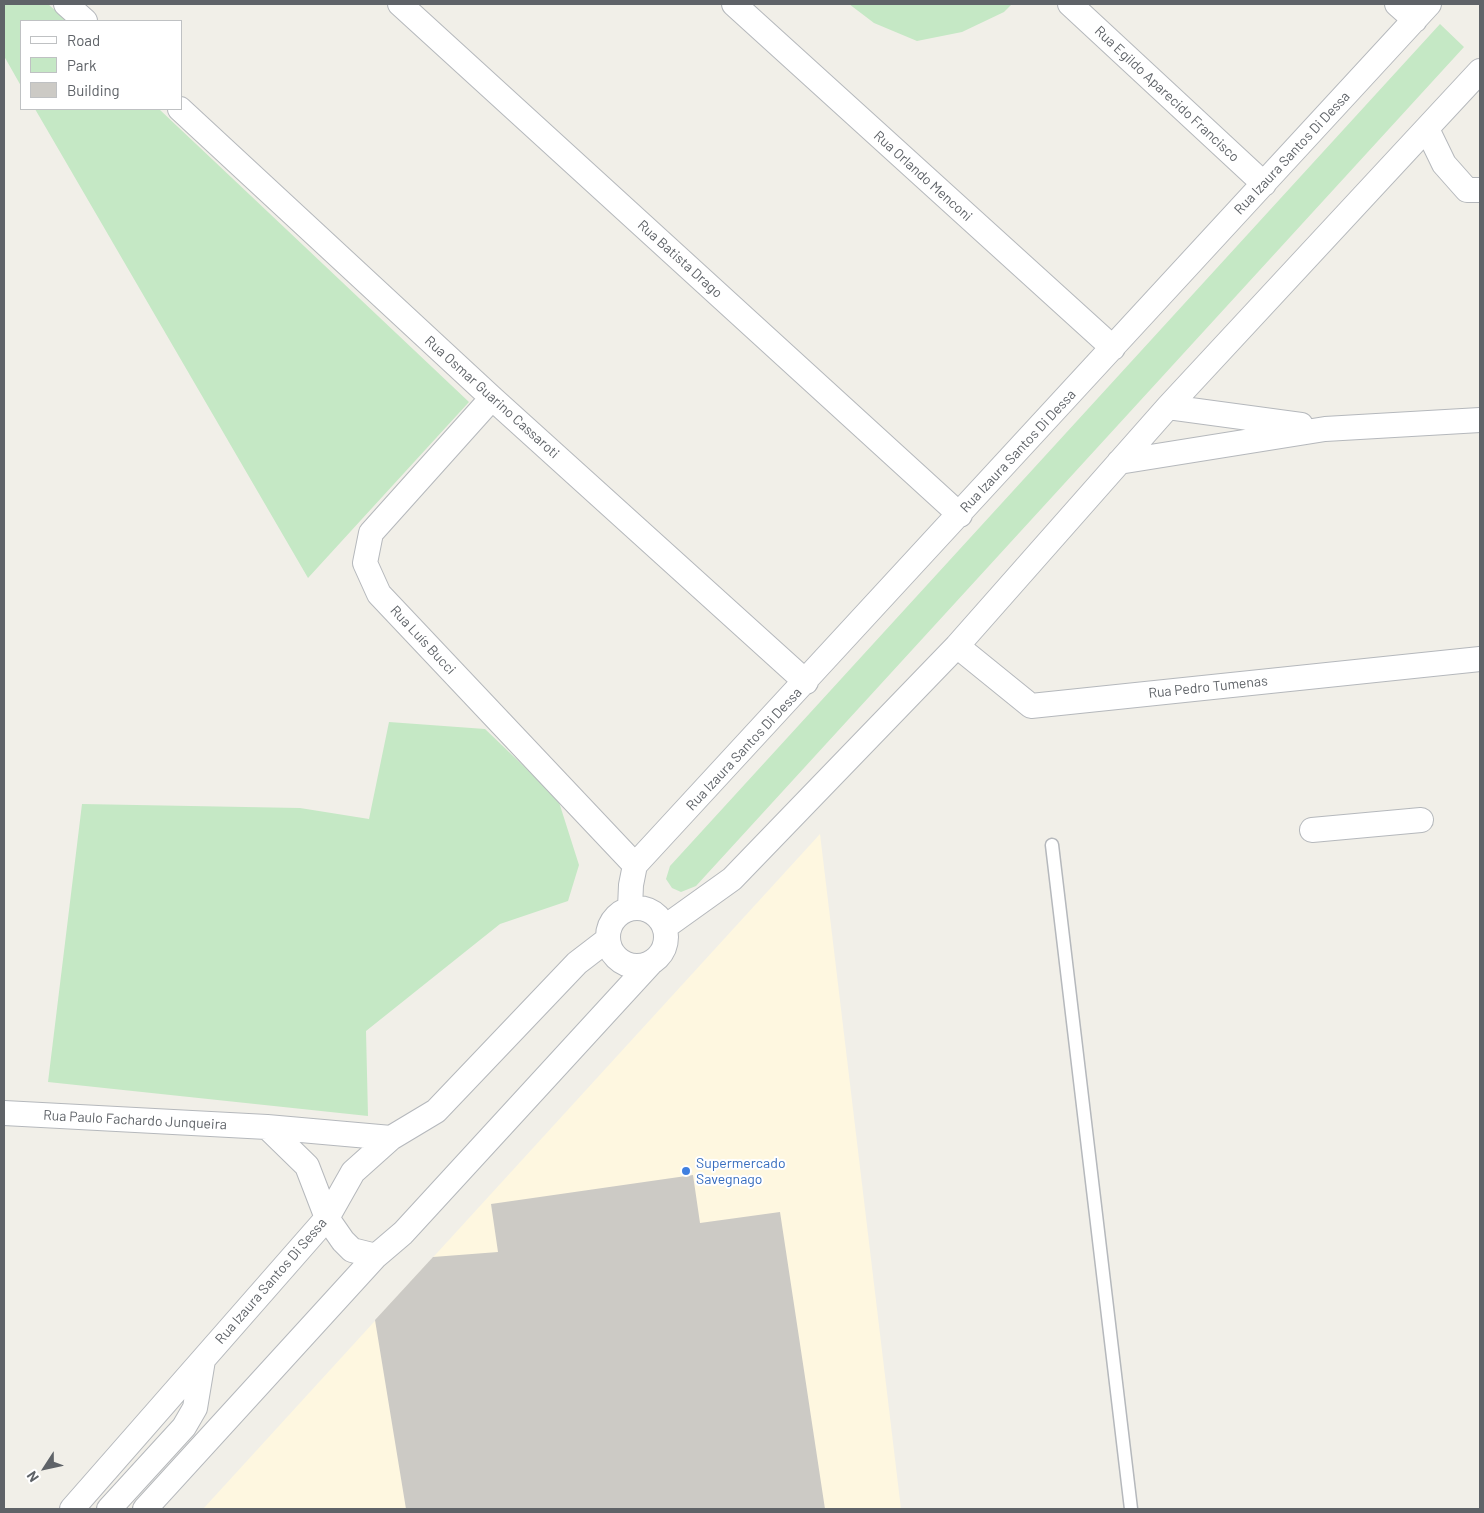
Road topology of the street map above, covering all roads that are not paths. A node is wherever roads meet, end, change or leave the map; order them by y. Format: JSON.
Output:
{"nodes":[{"id":1,"x":66,"y":4,"type":"edge"},
{"id":2,"x":400,"y":4,"type":"edge"},
{"id":3,"x":734,"y":4,"type":"edge"},
{"id":4,"x":1070,"y":4,"type":"edge"},
{"id":5,"x":1397,"y":4,"type":"edge"},
{"id":6,"x":1422,"y":12,"type":"edge"},
{"id":7,"x":84,"y":20,"type":"edge"},
{"id":8,"x":1480,"y":71,"type":"edge"},
{"id":9,"x":181,"y":110,"type":"edge"},
{"id":10,"x":1427,"y":129,"type":"junction"},
{"id":11,"x":1264,"y":184,"type":"junction"},
{"id":12,"x":1480,"y":190,"type":"edge"},
{"id":13,"x":1113,"y":348,"type":"junction"},
{"id":14,"x":492,"y":398,"type":"junction"},
{"id":15,"x":1168,"y":407,"type":"junction"},
{"id":16,"x":1480,"y":420,"type":"edge"},
{"id":17,"x":1325,"y":429,"type":"junction"},
{"id":18,"x":1119,"y":462,"type":"junction"},
{"id":19,"x":960,"y":515,"type":"junction"},
{"id":20,"x":956,"y":646,"type":"junction"},
{"id":21,"x":1480,"y":659,"type":"edge"},
{"id":22,"x":806,"y":682,"type":"junction"},
{"id":23,"x":1421,"y":820,"type":"dead end"},
{"id":24,"x":1312,"y":830,"type":"dead end"},
{"id":25,"x":1052,"y":845,"type":"dead end"},
{"id":26,"x":635,"y":864,"type":"junction"},
{"id":27,"x":630,"y":908,"type":"junction"},
{"id":28,"x":665,"y":927,"type":"junction"},
{"id":29,"x":607,"y":940,"type":"junction"},
{"id":30,"x":650,"y":964,"type":"junction"},
{"id":31,"x":4,"y":1113,"type":"edge"},
{"id":32,"x":267,"y":1127,"type":"junction"},
{"id":33,"x":391,"y":1138,"type":"junction"},
{"id":34,"x":327,"y":1218,"type":"junction"},
{"id":35,"x":376,"y":1256,"type":"junction"},
{"id":36,"x":203,"y":1360,"type":"junction"},
{"id":37,"x":72,"y":1509,"type":"edge"},
{"id":38,"x":109,"y":1509,"type":"edge"},
{"id":39,"x":144,"y":1509,"type":"edge"},
{"id":40,"x":1131,"y":1509,"type":"edge"}],
"edges":[{"from":1,"to":7,"type":"street"},
{"from":2,"to":19,"type":"street","name":"Rua Batista Drago"},
{"from":3,"to":13,"type":"street","name":"Rua Orlando Menconi"},
{"from":4,"to":11,"type":"street","name":"Rua Egildo Aparecido Francisco"},
{"from":5,"to":6,"type":"street"},
{"from":6,"to":11,"type":"street","name":"Rua Izaura Santos Di Dessa"},
{"from":8,"to":10,"type":"street"},
{"from":9,"to":14,"type":"street","name":"Rua Osmar Guarino Cassaroti"},
{"from":10,"to":12,"type":"street"},
{"from":10,"to":15,"type":"street"},
{"from":11,"to":13,"type":"street","name":"Rua Izaura Santos Di Dessa"},
{"from":13,"to":19,"type":"street","name":"Rua Izaura Santos Di Dessa"},
{"from":14,"to":22,"type":"street","name":"Rua Osmar Guarino Cassaroti"},
{"from":14,"to":26,"type":"street","name":"Rua Luís Bucci"},
{"from":15,"to":17,"type":"street"},
{"from":15,"to":18,"type":"street"},
{"from":16,"to":17,"type":"street"},
{"from":17,"to":18,"type":"street"},
{"from":18,"to":20,"type":"street"},
{"from":19,"to":22,"type":"street","name":"Rua Izaura Santos Di Dessa"},
{"from":20,"to":21,"type":"street","name":"Rua Pedro Tumenas"},
{"from":20,"to":28,"type":"street"},
{"from":22,"to":26,"type":"street","name":"Rua Izaura Santos Di Dessa"},
{"from":23,"to":24,"type":"street"},
{"from":25,"to":40,"type":"lane"},
{"from":26,"to":27,"type":"street"},
{"from":27,"to":28,"type":"street"},
{"from":27,"to":29,"type":"street"},
{"from":28,"to":30,"type":"street"},
{"from":29,"to":30,"type":"street"},
{"from":29,"to":33,"type":"street","name":"Rua Izaura Santos Di Sessa"},
{"from":30,"to":35,"type":"street"},
{"from":31,"to":32,"type":"street","name":"Rua Paulo Fachardo Junqueira"},
{"from":32,"to":33,"type":"street","name":"Rua Paulo Fachardo Junqueira"},
{"from":32,"to":34,"type":"street"},
{"from":33,"to":34,"type":"street","name":"Rua Izaura Santos Di Sessa"},
{"from":34,"to":35,"type":"street"},
{"from":34,"to":36,"type":"street","name":"Rua Izaura Santos Di Sessa"},
{"from":35,"to":39,"type":"street"},
{"from":36,"to":37,"type":"street","name":"Rua Izaura Santos Di Sessa"},
{"from":36,"to":38,"type":"street"}]}
